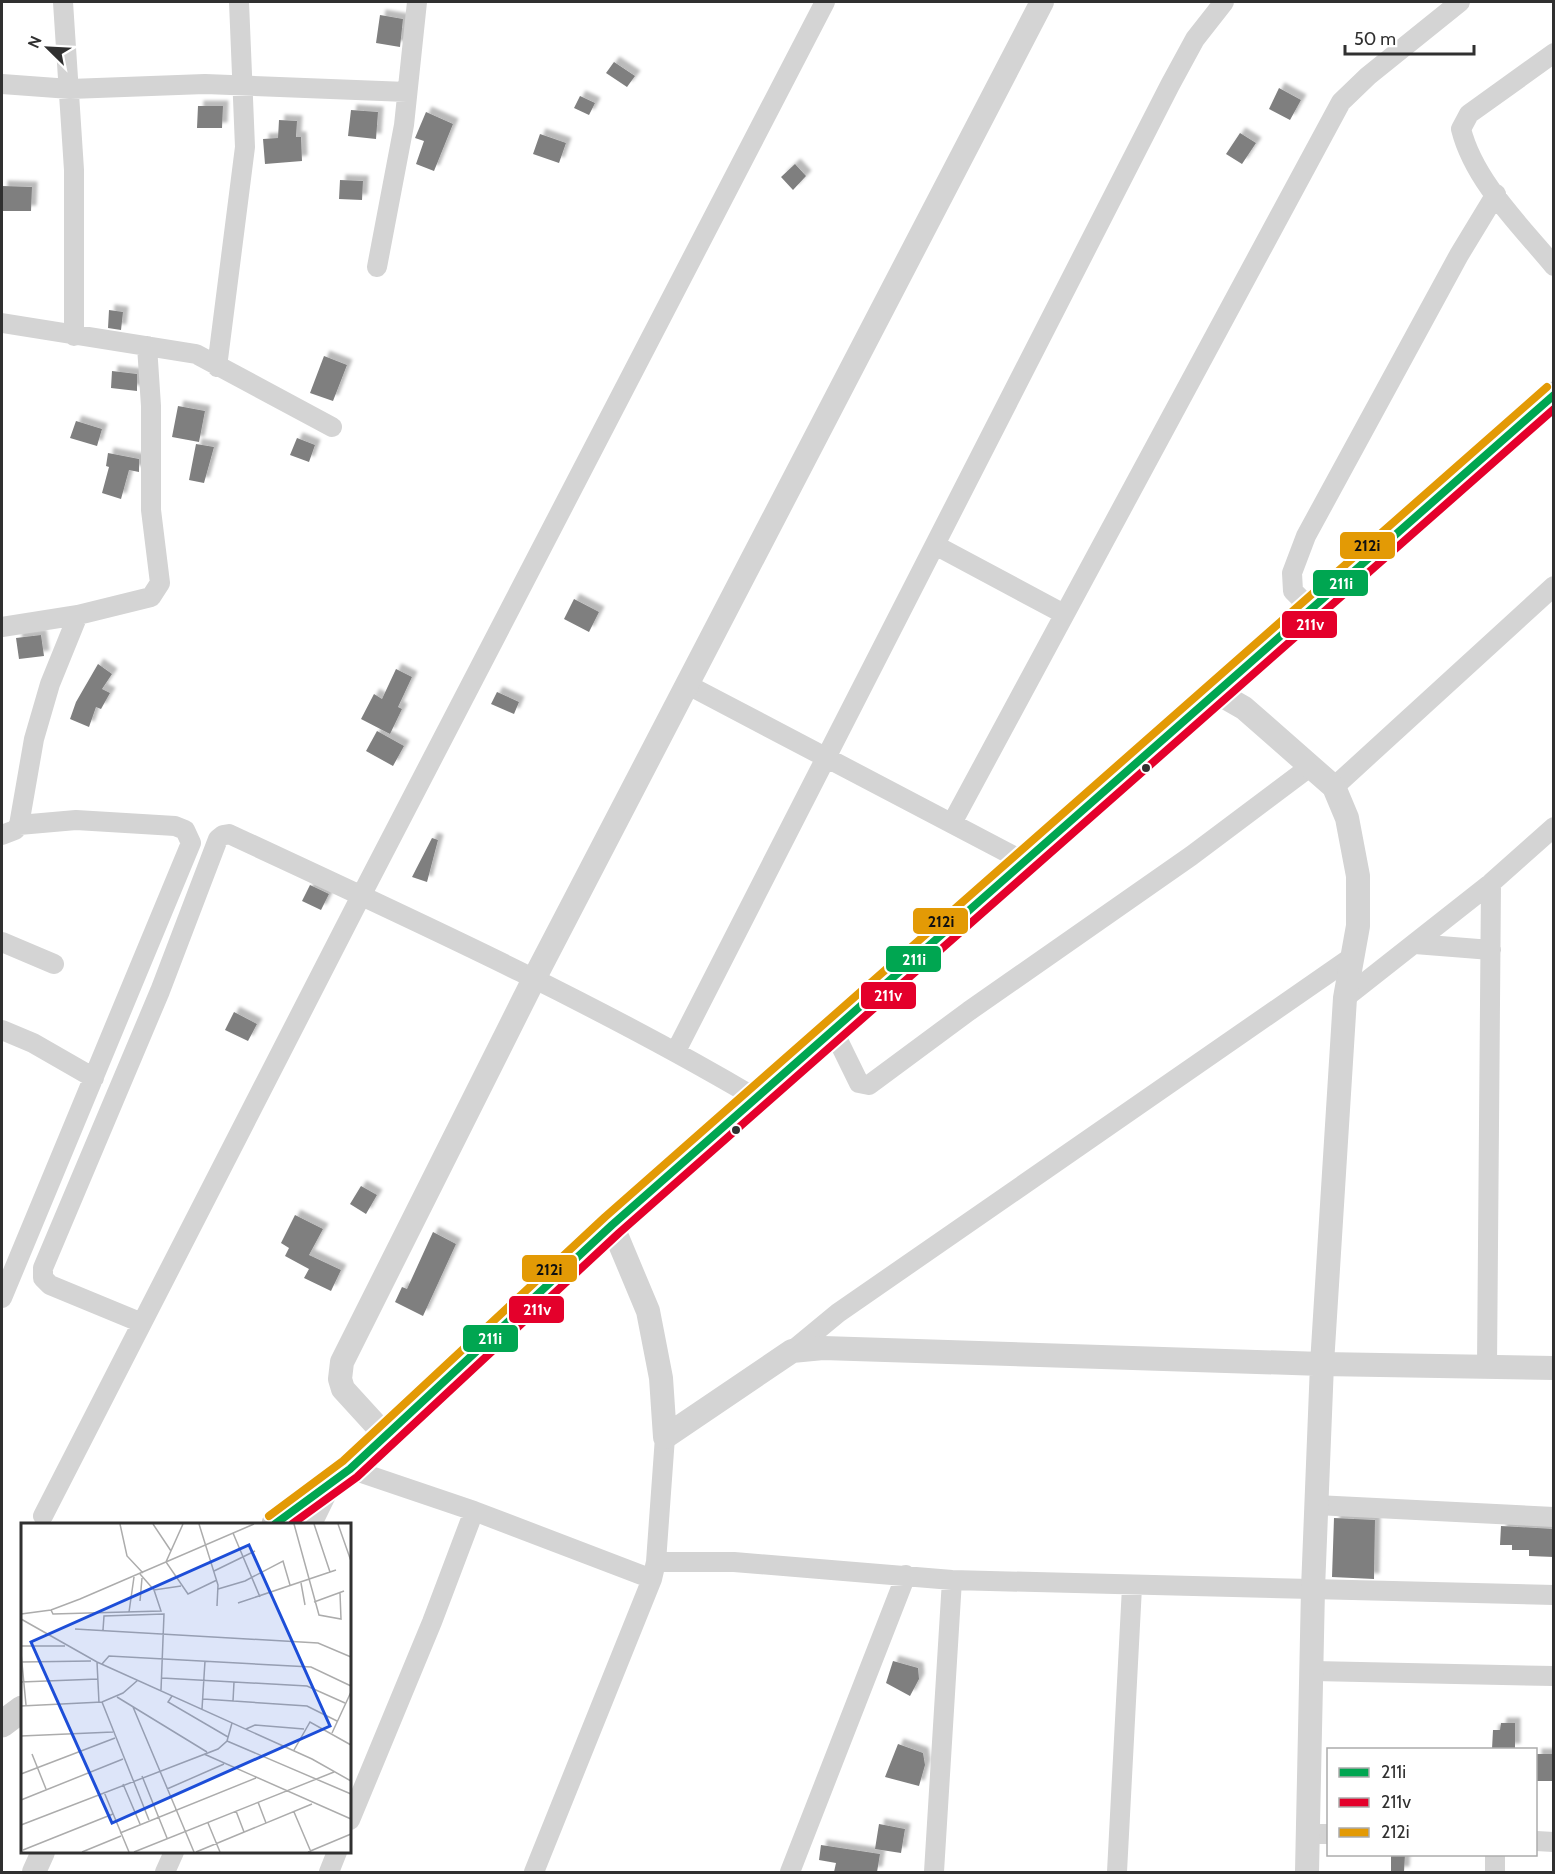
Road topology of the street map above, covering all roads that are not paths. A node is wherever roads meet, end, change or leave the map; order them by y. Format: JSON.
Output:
{"nodes":[{"id":1,"x":63,"y":2,"type":"edge"},
{"id":2,"x":239,"y":2,"type":"edge"},
{"id":3,"x":417,"y":2,"type":"edge"},
{"id":4,"x":825,"y":2,"type":"edge"},
{"id":5,"x":1042,"y":2,"type":"edge"},
{"id":6,"x":1224,"y":2,"type":"edge"},
{"id":7,"x":1460,"y":2,"type":"edge"},
{"id":8,"x":1554,"y":52,"type":"edge"},
{"id":9,"x":2,"y":84,"type":"edge"},
{"id":10,"x":244,"y":86,"type":"junction"},
{"id":11,"x":70,"y":89,"type":"junction"},
{"id":12,"x":407,"y":92,"type":"junction"},
{"id":13,"x":1496,"y":194,"type":"junction"},
{"id":14,"x":1554,"y":266,"type":"edge"},
{"id":15,"x":376,"y":267,"type":"dead end"},
{"id":16,"x":2,"y":323,"type":"edge"},
{"id":17,"x":74,"y":336,"type":"junction"},
{"id":18,"x":147,"y":346,"type":"junction"},
{"id":19,"x":217,"y":367,"type":"junction"},
{"id":20,"x":1554,"y":395,"type":"edge"},
{"id":21,"x":332,"y":427,"type":"dead end"},
{"id":22,"x":935,"y":545,"type":"junction"},
{"id":23,"x":1554,"y":586,"type":"edge"},
{"id":24,"x":1311,"y":609,"type":"junction"},
{"id":25,"x":1064,"y":614,"type":"junction"},
{"id":26,"x":78,"y":615,"type":"junction"},
{"id":27,"x":2,"y":627,"type":"edge"},
{"id":28,"x":688,"y":685,"type":"junction"},
{"id":29,"x":1216,"y":692,"type":"junction"},
{"id":30,"x":826,"y":758,"type":"junction"},
{"id":31,"x":1311,"y":766,"type":"junction"},
{"id":32,"x":1334,"y":787,"type":"junction"},
{"id":33,"x":952,"y":822,"type":"junction"},
{"id":34,"x":19,"y":825,"type":"junction"},
{"id":35,"x":1554,"y":827,"type":"edge"},
{"id":36,"x":2,"y":836,"type":"edge"},
{"id":37,"x":1025,"y":862,"type":"junction"},
{"id":38,"x":1491,"y":883,"type":"junction"},
{"id":39,"x":361,"y":896,"type":"junction"},
{"id":40,"x":2,"y":942,"type":"edge"},
{"id":41,"x":1415,"y":944,"type":"junction"},
{"id":42,"x":1491,"y":950,"type":"junction"},
{"id":43,"x":1352,"y":957,"type":"junction"},
{"id":44,"x":54,"y":964,"type":"dead end"},
{"id":45,"x":535,"y":977,"type":"junction"},
{"id":46,"x":1345,"y":998,"type":"junction"},
{"id":47,"x":2,"y":1030,"type":"edge"},
{"id":48,"x":833,"y":1030,"type":"junction"},
{"id":49,"x":676,"y":1051,"type":"junction"},
{"id":50,"x":94,"y":1078,"type":"junction"},
{"id":51,"x":756,"y":1098,"type":"junction"},
{"id":52,"x":612,"y":1225,"type":"junction"},
{"id":53,"x":2,"y":1298,"type":"edge"},
{"id":54,"x":142,"y":1323,"type":"junction"},
{"id":55,"x":792,"y":1351,"type":"junction"},
{"id":56,"x":1322,"y":1364,"type":"junction"},
{"id":57,"x":1487,"y":1366,"type":"junction"},
{"id":58,"x":1554,"y":1368,"type":"edge"},
{"id":59,"x":385,"y":1435,"type":"junction"},
{"id":60,"x":664,"y":1437,"type":"junction"},
{"id":61,"x":342,"y":1475,"type":"junction"},
{"id":62,"x":1316,"y":1505,"type":"junction"},
{"id":63,"x":474,"y":1511,"type":"junction"},
{"id":64,"x":43,"y":1516,"type":"dead end"},
{"id":65,"x":1554,"y":1517,"type":"edge"},
{"id":66,"x":276,"y":1523,"type":"edge"},
{"id":67,"x":313,"y":1523,"type":"edge"},
{"id":68,"x":654,"y":1570,"type":"junction"},
{"id":69,"x":906,"y":1575,"type":"junction"},
{"id":70,"x":952,"y":1580,"type":"junction"},
{"id":71,"x":1132,"y":1587,"type":"junction"},
{"id":72,"x":1313,"y":1589,"type":"junction"},
{"id":73,"x":1554,"y":1595,"type":"edge"},
{"id":74,"x":1313,"y":1671,"type":"junction"},
{"id":75,"x":1554,"y":1676,"type":"edge"},
{"id":76,"x":21,"y":1710,"type":"edge"},
{"id":77,"x":2,"y":1724,"type":"edge"},
{"id":78,"x":351,"y":1818,"type":"edge"},
{"id":79,"x":1319,"y":1834,"type":"edge"},
{"id":80,"x":1537,"y":1841,"type":"edge"},
{"id":81,"x":1554,"y":1842,"type":"edge"},
{"id":82,"x":42,"y":1853,"type":"edge"},
{"id":83,"x":173,"y":1853,"type":"edge"},
{"id":84,"x":336,"y":1853,"type":"edge"},
{"id":85,"x":1495,"y":1856,"type":"edge"},
{"id":86,"x":34,"y":1872,"type":"edge"},
{"id":87,"x":165,"y":1872,"type":"edge"},
{"id":88,"x":329,"y":1872,"type":"edge"},
{"id":89,"x":534,"y":1872,"type":"edge"},
{"id":90,"x":790,"y":1872,"type":"edge"},
{"id":91,"x":934,"y":1872,"type":"edge"},
{"id":92,"x":1118,"y":1872,"type":"edge"},
{"id":93,"x":1307,"y":1872,"type":"edge"},
{"id":94,"x":1495,"y":1872,"type":"edge"}],
"edges":[{"from":1,"to":11,"type":"street"},
{"from":2,"to":10,"type":"street"},
{"from":3,"to":12,"type":"street"},
{"from":4,"to":39,"type":"street"},
{"from":5,"to":28,"type":"street"},
{"from":6,"to":22,"type":"street"},
{"from":7,"to":25,"type":"street"},
{"from":8,"to":13,"type":"street"},
{"from":9,"to":11,"type":"street"},
{"from":10,"to":11,"type":"street"},
{"from":10,"to":12,"type":"street"},
{"from":10,"to":19,"type":"street"},
{"from":11,"to":17,"type":"street"},
{"from":12,"to":15,"type":"street"},
{"from":13,"to":14,"type":"street"},
{"from":13,"to":24,"type":"street"},
{"from":16,"to":17,"type":"street"},
{"from":17,"to":18,"type":"street"},
{"from":18,"to":19,"type":"street"},
{"from":18,"to":26,"type":"street"},
{"from":19,"to":21,"type":"street"},
{"from":20,"to":24,"type":"main road"},
{"from":22,"to":25,"type":"street"},
{"from":22,"to":30,"type":"street"},
{"from":23,"to":32,"type":"street"},
{"from":24,"to":29,"type":"main road"},
{"from":25,"to":33,"type":"street"},
{"from":26,"to":27,"type":"street"},
{"from":26,"to":34,"type":"street"},
{"from":28,"to":30,"type":"street"},
{"from":28,"to":45,"type":"street"},
{"from":29,"to":31,"type":"street"},
{"from":29,"to":37,"type":"main road"},
{"from":30,"to":33,"type":"street"},
{"from":30,"to":49,"type":"street"},
{"from":31,"to":32,"type":"street"},
{"from":31,"to":48,"type":"street"},
{"from":32,"to":43,"type":"street"},
{"from":33,"to":37,"type":"street"},
{"from":34,"to":36,"type":"street"},
{"from":34,"to":50,"type":"street"},
{"from":35,"to":38,"type":"street"},
{"from":37,"to":48,"type":"main road"},
{"from":38,"to":41,"type":"street"},
{"from":38,"to":42,"type":"street"},
{"from":39,"to":45,"type":"street"},
{"from":39,"to":54,"type":"street"},
{"from":39,"to":54,"type":"street"},
{"from":40,"to":44,"type":"street"},
{"from":41,"to":42,"type":"street"},
{"from":41,"to":46,"type":"street"},
{"from":42,"to":57,"type":"street"},
{"from":43,"to":46,"type":"street"},
{"from":43,"to":55,"type":"street"},
{"from":45,"to":49,"type":"street"},
{"from":45,"to":59,"type":"street"},
{"from":46,"to":56,"type":"street"},
{"from":47,"to":50,"type":"street"},
{"from":48,"to":51,"type":"main road"},
{"from":49,"to":51,"type":"street"},
{"from":50,"to":53,"type":"street"},
{"from":51,"to":52,"type":"main road"},
{"from":52,"to":59,"type":"main road"},
{"from":52,"to":60,"type":"street"},
{"from":54,"to":64,"type":"street"},
{"from":55,"to":56,"type":"street"},
{"from":55,"to":60,"type":"street"},
{"from":56,"to":57,"type":"street"},
{"from":56,"to":62,"type":"street"},
{"from":57,"to":58,"type":"street"},
{"from":59,"to":61,"type":"main road"},
{"from":60,"to":68,"type":"street"},
{"from":61,"to":63,"type":"street"},
{"from":61,"to":66,"type":"main road"},
{"from":61,"to":67,"type":"street"},
{"from":62,"to":65,"type":"street"},
{"from":62,"to":72,"type":"street"},
{"from":63,"to":68,"type":"street"},
{"from":63,"to":78,"type":"street"},
{"from":68,"to":69,"type":"street"},
{"from":68,"to":89,"type":"street"},
{"from":69,"to":70,"type":"street"},
{"from":69,"to":90,"type":"street"},
{"from":70,"to":71,"type":"street"},
{"from":70,"to":91,"type":"street"},
{"from":71,"to":72,"type":"street"},
{"from":71,"to":92,"type":"street"},
{"from":72,"to":73,"type":"street"},
{"from":72,"to":74,"type":"street"},
{"from":74,"to":75,"type":"street"},
{"from":74,"to":79,"type":"street"},
{"from":76,"to":77,"type":"main road"},
{"from":79,"to":93,"type":"street"},
{"from":80,"to":81,"type":"street"},
{"from":82,"to":86,"type":"street"},
{"from":83,"to":87,"type":"street"},
{"from":84,"to":88,"type":"street"},
{"from":85,"to":94,"type":"street"}]}
